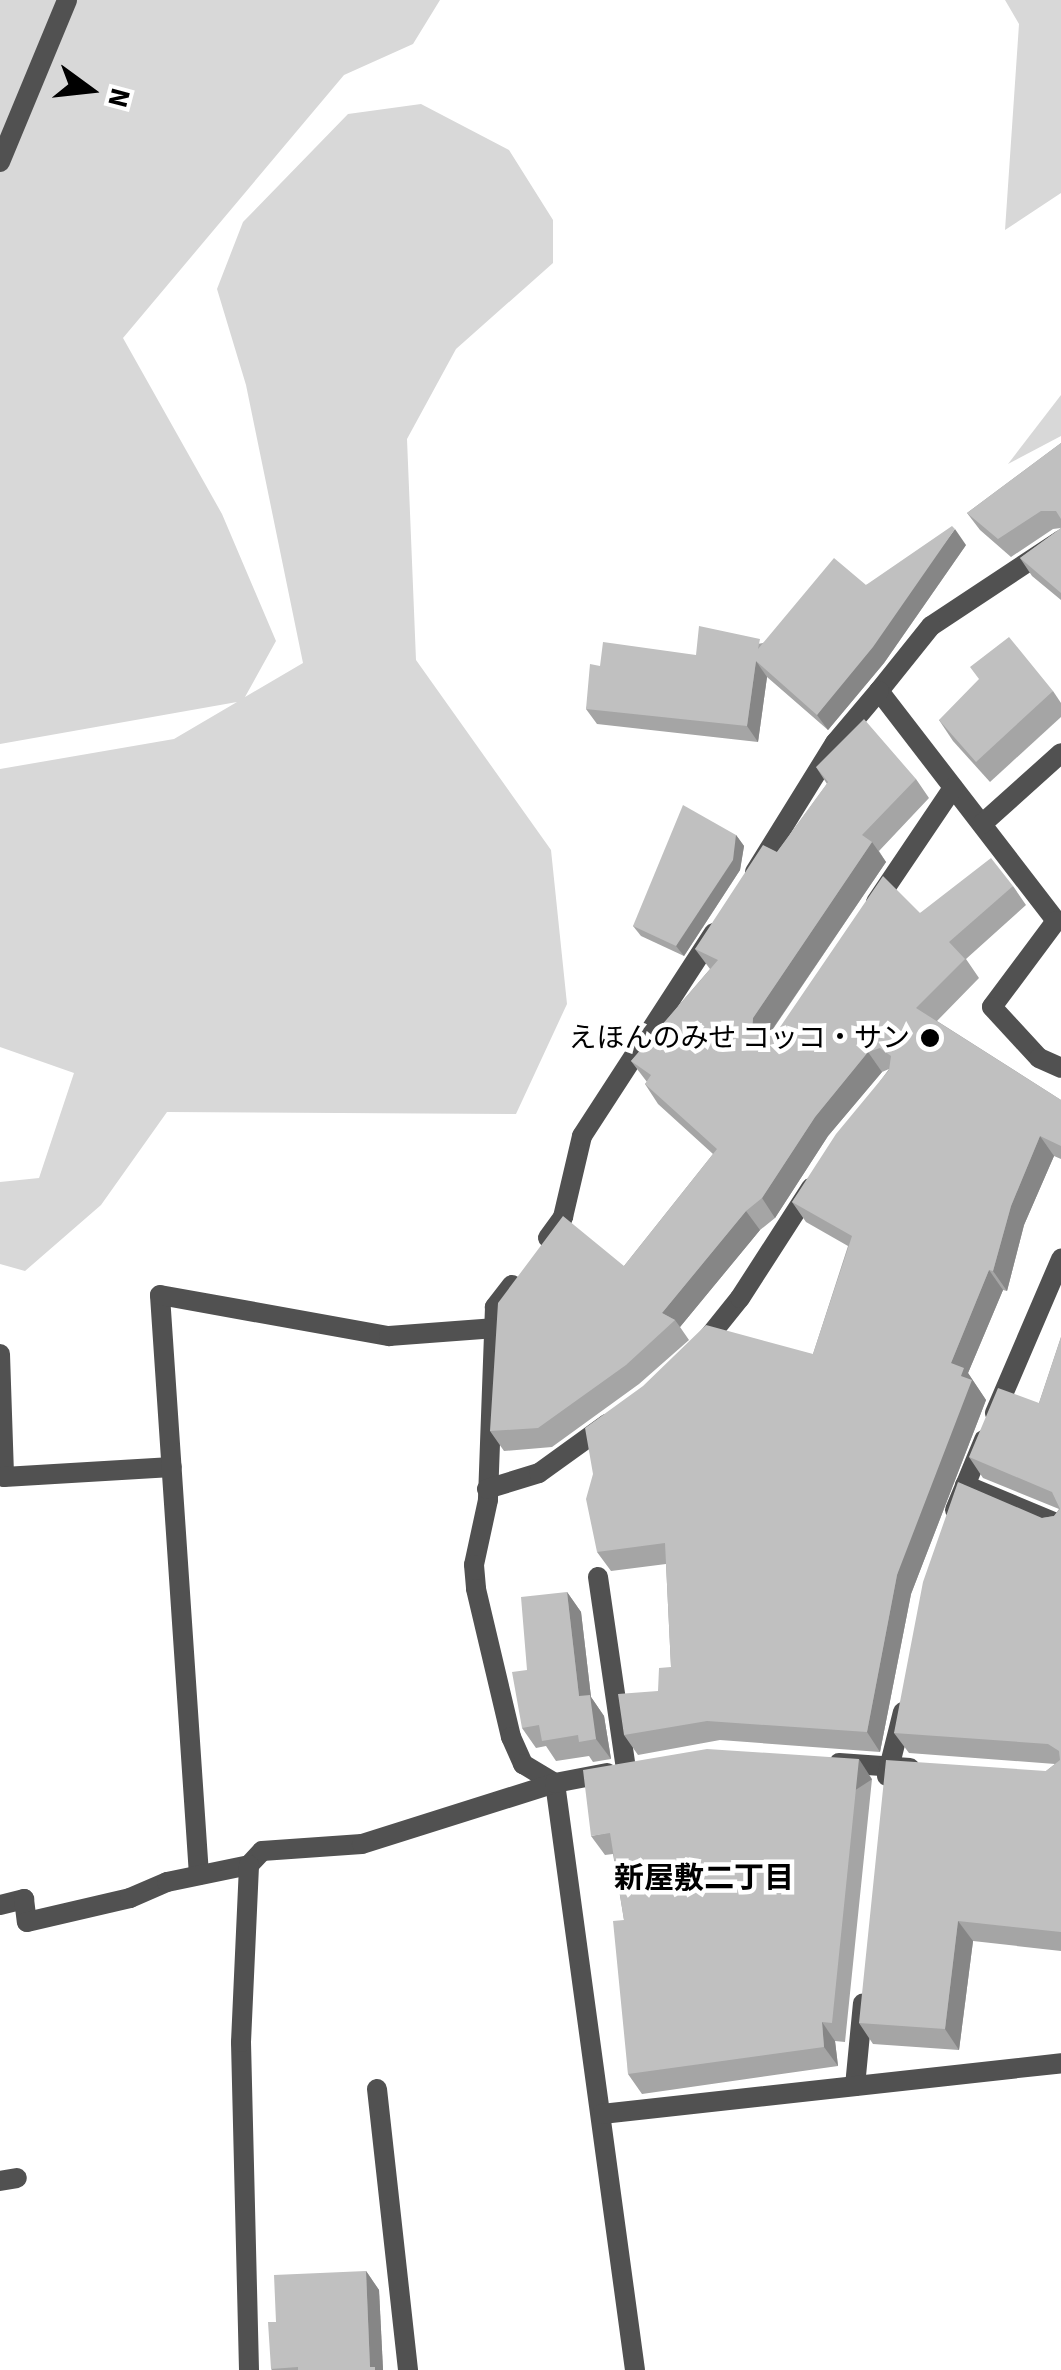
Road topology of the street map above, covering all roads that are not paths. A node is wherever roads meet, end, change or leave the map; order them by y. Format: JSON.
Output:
{"nodes":[{"id":1,"x":67,"y":0,"type":"edge"},
{"id":2,"x":0,"y":162,"type":"edge"},
{"id":3,"x":1061,"y":540,"type":"edge"},
{"id":4,"x":879,"y":690,"type":"junction"},
{"id":5,"x":1061,"y":753,"type":"edge"},
{"id":6,"x":954,"y":788,"type":"junction"},
{"id":7,"x":982,"y":824,"type":"junction"},
{"id":8,"x":748,"y":884,"type":"edge"},
{"id":9,"x":726,"y":916,"type":"edge"},
{"id":10,"x":866,"y":916,"type":"edge"},
{"id":11,"x":1061,"y":1068,"type":"edge"},
{"id":12,"x":820,"y":1175,"type":"edge"},
{"id":13,"x":1061,"y":1259,"type":"edge"},
{"id":14,"x":1056,"y":1282,"type":"edge"},
{"id":15,"x":496,"y":1328,"type":"junction"},
{"id":16,"x":0,"y":1354,"type":"edge"},
{"id":17,"x":686,"y":1360,"type":"edge"},
{"id":18,"x":632,"y":1406,"type":"edge"},
{"id":19,"x":172,"y":1468,"type":"junction"},
{"id":20,"x":965,"y":1485,"type":"junction"},
{"id":21,"x":487,"y":1489,"type":"junction"},
{"id":22,"x":1061,"y":1525,"type":"edge"},
{"id":23,"x":948,"y":1530,"type":"edge"},
{"id":24,"x":598,"y":1577,"type":"edge"},
{"id":25,"x":906,"y":1694,"type":"edge"},
{"id":26,"x":814,"y":1761,"type":"edge"},
{"id":27,"x":890,"y":1766,"type":"junction"},
{"id":28,"x":928,"y":1769,"type":"edge"},
{"id":29,"x":555,"y":1783,"type":"junction"},
{"id":30,"x":884,"y":1788,"type":"edge"},
{"id":31,"x":249,"y":1866,"type":"junction"},
{"id":32,"x":199,"y":1875,"type":"junction"},
{"id":33,"x":0,"y":1905,"type":"edge"},
{"id":34,"x":865,"y":1986,"type":"edge"},
{"id":35,"x":1061,"y":2063,"type":"edge"},
{"id":36,"x":856,"y":2086,"type":"junction"},
{"id":37,"x":377,"y":2089,"type":"dead end"},
{"id":38,"x":602,"y":2114,"type":"junction"},
{"id":39,"x":249,"y":2370,"type":"edge"},
{"id":40,"x":408,"y":2370,"type":"edge"},
{"id":41,"x":635,"y":2370,"type":"edge"}],
"edges":[{"from":1,"to":2,"type":"street"},
{"from":3,"to":4,"type":"street"},
{"from":4,"to":6,"type":"street"},
{"from":4,"to":8,"type":"street"},
{"from":5,"to":7,"type":"street"},
{"from":6,"to":7,"type":"street"},
{"from":6,"to":10,"type":"street"},
{"from":7,"to":11,"type":"street"},
{"from":9,"to":15,"type":"street"},
{"from":12,"to":17,"type":"street"},
{"from":13,"to":14,"type":"street"},
{"from":14,"to":20,"type":"street"},
{"from":15,"to":19,"type":"street"},
{"from":15,"to":21,"type":"street"},
{"from":16,"to":19,"type":"street"},
{"from":18,"to":21,"type":"street"},
{"from":19,"to":32,"type":"street"},
{"from":20,"to":22,"type":"street"},
{"from":20,"to":23,"type":"street"},
{"from":21,"to":29,"type":"street"},
{"from":24,"to":29,"type":"street"},
{"from":25,"to":27,"type":"street"},
{"from":26,"to":27,"type":"street"},
{"from":27,"to":28,"type":"street"},
{"from":27,"to":30,"type":"street"},
{"from":29,"to":31,"type":"street"},
{"from":29,"to":38,"type":"street"},
{"from":31,"to":32,"type":"street"},
{"from":31,"to":39,"type":"street"},
{"from":32,"to":33,"type":"street"},
{"from":34,"to":36,"type":"street"},
{"from":35,"to":36,"type":"street"},
{"from":36,"to":38,"type":"street"},
{"from":37,"to":40,"type":"street"},
{"from":38,"to":41,"type":"street"}]}
